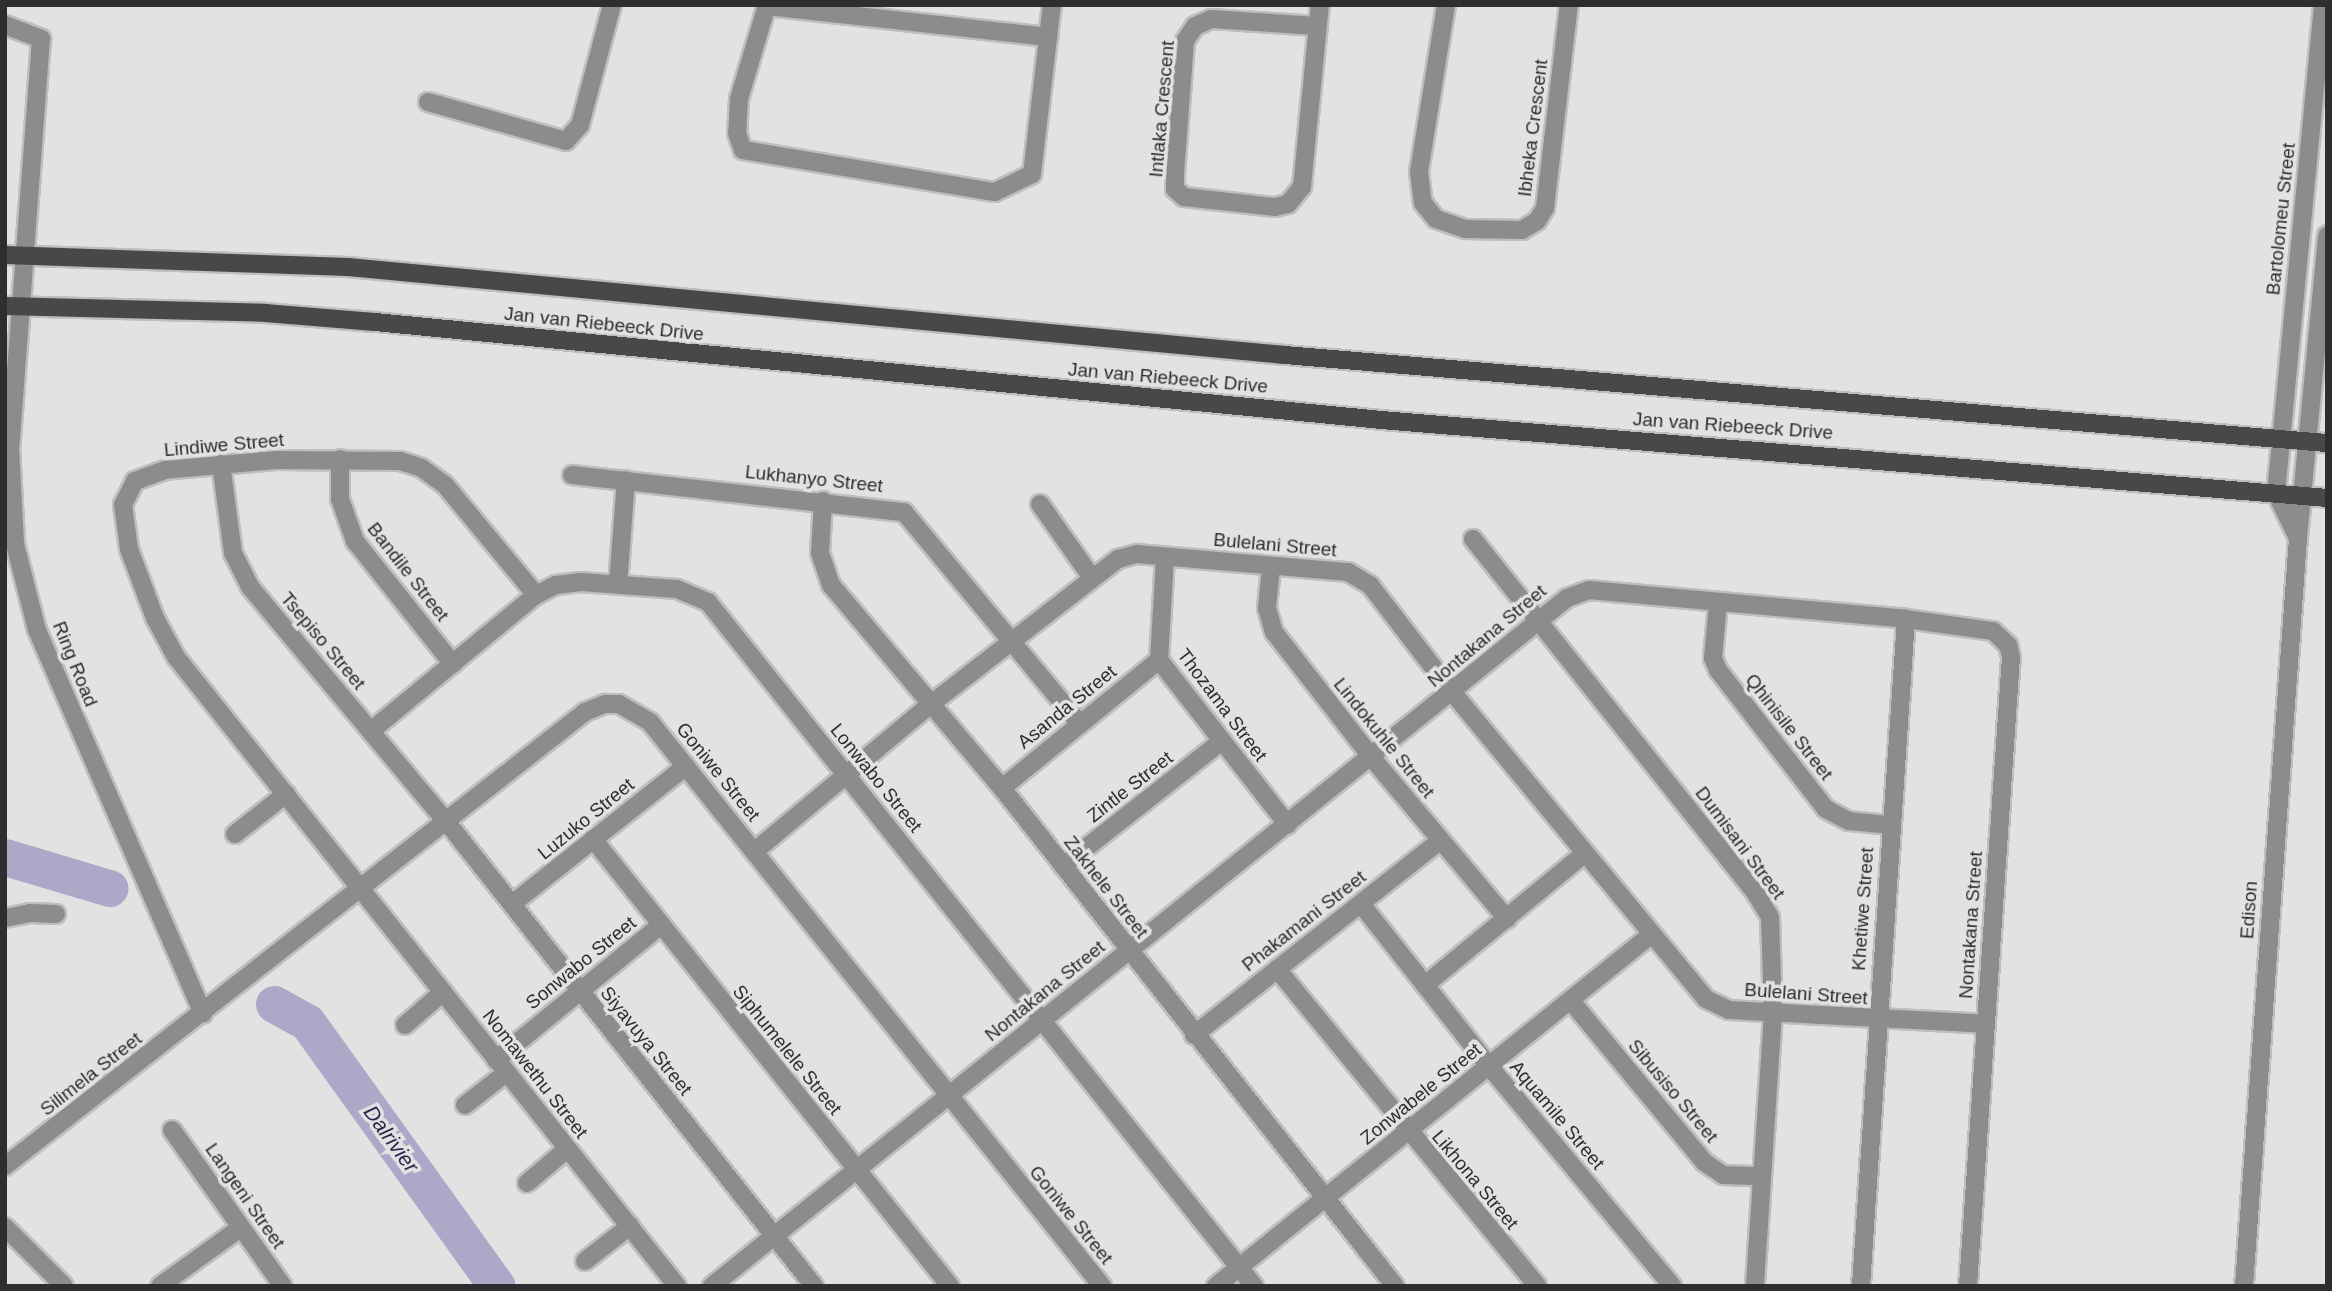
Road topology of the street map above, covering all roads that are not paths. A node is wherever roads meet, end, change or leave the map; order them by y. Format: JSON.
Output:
{"nodes":[{"id":1,"x":612,"y":5,"type":"edge"},
{"id":2,"x":1052,"y":5,"type":"edge"},
{"id":3,"x":1320,"y":5,"type":"edge"},
{"id":4,"x":1446,"y":5,"type":"edge"},
{"id":5,"x":1569,"y":5,"type":"edge"},
{"id":6,"x":2323,"y":5,"type":"edge"},
{"id":7,"x":767,"y":6,"type":"edge"},
{"id":8,"x":5,"y":25,"type":"edge"},
{"id":9,"x":1317,"y":26,"type":"junction"},
{"id":10,"x":1048,"y":37,"type":"junction"},
{"id":11,"x":428,"y":102,"type":"dead end"},
{"id":12,"x":2327,"y":235,"type":"edge"},
{"id":13,"x":14,"y":256,"type":"edge"},
{"id":14,"x":12,"y":306,"type":"edge"},
{"id":15,"x":2281,"y":438,"type":"junction"},
{"id":16,"x":2306,"y":441,"type":"junction"},
{"id":17,"x":2327,"y":443,"type":"edge"},
{"id":18,"x":340,"y":459,"type":"junction"},
{"id":19,"x":221,"y":464,"type":"junction"},
{"id":20,"x":572,"y":475,"type":"dead end"},
{"id":21,"x":626,"y":481,"type":"junction"},
{"id":22,"x":2276,"y":493,"type":"junction"},
{"id":23,"x":2302,"y":495,"type":"junction"},
{"id":24,"x":2327,"y":498,"type":"edge"},
{"id":25,"x":823,"y":501,"type":"junction"},
{"id":26,"x":1040,"y":504,"type":"dead end"},
{"id":27,"x":2298,"y":538,"type":"junction"},
{"id":28,"x":1473,"y":539,"type":"dead end"},
{"id":29,"x":1165,"y":557,"type":"junction"},
{"id":30,"x":1271,"y":567,"type":"junction"},
{"id":31,"x":1092,"y":578,"type":"junction"},
{"id":32,"x":618,"y":584,"type":"junction"},
{"id":33,"x":536,"y":595,"type":"junction"},
{"id":34,"x":1718,"y":604,"type":"junction"},
{"id":35,"x":1906,"y":619,"type":"junction"},
{"id":36,"x":1537,"y":622,"type":"junction"},
{"id":37,"x":1014,"y":640,"type":"junction"},
{"id":38,"x":1159,"y":660,"type":"junction"},
{"id":39,"x":453,"y":664,"type":"junction"},
{"id":40,"x":1453,"y":693,"type":"junction"},
{"id":41,"x":931,"y":704,"type":"junction"},
{"id":42,"x":1079,"y":723,"type":"junction"},
{"id":43,"x":372,"y":730,"type":"junction"},
{"id":44,"x":1222,"y":741,"type":"junction"},
{"id":45,"x":1372,"y":758,"type":"junction"},
{"id":46,"x":686,"y":766,"type":"junction"},
{"id":47,"x":847,"y":775,"type":"junction"},
{"id":48,"x":1002,"y":788,"type":"junction"},
{"id":49,"x":286,"y":794,"type":"junction"},
{"id":50,"x":446,"y":821,"type":"junction"},
{"id":51,"x":1287,"y":825,"type":"junction"},
{"id":52,"x":1890,"y":825,"type":"junction"},
{"id":53,"x":235,"y":834,"type":"dead end"},
{"id":54,"x":593,"y":839,"type":"junction"},
{"id":55,"x":1440,"y":841,"type":"junction"},
{"id":56,"x":755,"y":851,"type":"junction"},
{"id":57,"x":1584,"y":854,"type":"junction"},
{"id":58,"x":1063,"y":866,"type":"junction"},
{"id":59,"x":361,"y":887,"type":"junction"},
{"id":60,"x":512,"y":904,"type":"junction"},
{"id":61,"x":1362,"y":904,"type":"junction"},
{"id":62,"x":56,"y":914,"type":"dead end"},
{"id":63,"x":5,"y":918,"type":"edge"},
{"id":64,"x":1507,"y":919,"type":"junction"},
{"id":65,"x":660,"y":926,"type":"junction"},
{"id":66,"x":1652,"y":934,"type":"junction"},
{"id":67,"x":1128,"y":950,"type":"junction"},
{"id":68,"x":1277,"y":969,"type":"junction"},
{"id":69,"x":1425,"y":985,"type":"junction"},
{"id":70,"x":580,"y":991,"type":"junction"},
{"id":71,"x":443,"y":992,"type":"junction"},
{"id":72,"x":1571,"y":1001,"type":"junction"},
{"id":73,"x":1773,"y":1013,"type":"junction"},
{"id":74,"x":202,"y":1014,"type":"junction"},
{"id":75,"x":1042,"y":1018,"type":"junction"},
{"id":76,"x":1877,"y":1021,"type":"junction"},
{"id":77,"x":1985,"y":1024,"type":"junction"},
{"id":78,"x":405,"y":1025,"type":"dead end"},
{"id":79,"x":1194,"y":1035,"type":"junction"},
{"id":80,"x":501,"y":1066,"type":"junction"},
{"id":81,"x":1489,"y":1066,"type":"junction"},
{"id":82,"x":948,"y":1099,"type":"junction"},
{"id":83,"x":465,"y":1105,"type":"dead end"},
{"id":84,"x":172,"y":1130,"type":"dead end"},
{"id":85,"x":1408,"y":1132,"type":"junction"},
{"id":86,"x":567,"y":1149,"type":"junction"},
{"id":87,"x":5,"y":1166,"type":"edge"},
{"id":88,"x":857,"y":1170,"type":"junction"},
{"id":89,"x":1759,"y":1176,"type":"junction"},
{"id":90,"x":527,"y":1183,"type":"dead end"},
{"id":91,"x":1325,"y":1200,"type":"junction"},
{"id":92,"x":629,"y":1226,"type":"junction"},
{"id":93,"x":5,"y":1227,"type":"edge"},
{"id":94,"x":240,"y":1228,"type":"junction"},
{"id":95,"x":774,"y":1235,"type":"junction"},
{"id":96,"x":585,"y":1261,"type":"dead end"},
{"id":97,"x":1239,"y":1268,"type":"junction"},
{"id":98,"x":64,"y":1286,"type":"edge"},
{"id":99,"x":160,"y":1286,"type":"edge"},
{"id":100,"x":284,"y":1286,"type":"edge"},
{"id":101,"x":677,"y":1286,"type":"edge"},
{"id":102,"x":712,"y":1286,"type":"edge"},
{"id":103,"x":814,"y":1286,"type":"edge"},
{"id":104,"x":950,"y":1286,"type":"edge"},
{"id":105,"x":1102,"y":1286,"type":"edge"},
{"id":106,"x":1216,"y":1286,"type":"edge"},
{"id":107,"x":1254,"y":1286,"type":"edge"},
{"id":108,"x":1395,"y":1286,"type":"edge"},
{"id":109,"x":1537,"y":1286,"type":"edge"},
{"id":110,"x":1672,"y":1286,"type":"edge"},
{"id":111,"x":1755,"y":1286,"type":"edge"},
{"id":112,"x":1861,"y":1286,"type":"edge"},
{"id":113,"x":1968,"y":1286,"type":"edge"},
{"id":114,"x":2244,"y":1286,"type":"edge"}],
"edges":[{"from":1,"to":11,"type":"street"},
{"from":2,"to":10,"type":"street"},
{"from":3,"to":9,"type":"street","name":"Intlaka Crescent"},
{"from":4,"to":5,"type":"street","name":"Ibheka Crescent"},
{"from":6,"to":15,"type":"street","name":"Bartolomeu Street"},
{"from":7,"to":10,"type":"street"},
{"from":7,"to":10,"type":"street"},
{"from":8,"to":13,"type":"street","name":"Ring Road"},
{"from":9,"to":9,"type":"street","name":"Intlaka Crescent"},
{"from":12,"to":16,"type":"street"},
{"from":13,"to":14,"type":"street","name":"Ring Road"},
{"from":13,"to":15,"type":"main road","name":"Jan van Riebeeck Drive"},
{"from":14,"to":22,"type":"main road","name":"Jan van Riebeeck Drive"},
{"from":14,"to":74,"type":"street","name":"Ring Road"},
{"from":15,"to":16,"type":"main road","name":"Jan van Riebeeck Drive"},
{"from":15,"to":22,"type":"street","name":"Bartolomeu Street"},
{"from":16,"to":17,"type":"main road","name":"Jan van Riebeeck Drive"},
{"from":16,"to":23,"type":"street","name":"Edison"},
{"from":18,"to":19,"type":"street","name":"Lindiwe Street"},
{"from":18,"to":33,"type":"street","name":"Lindiwe Street"},
{"from":18,"to":39,"type":"street","name":"Bandile Street"},
{"from":19,"to":43,"type":"street","name":"Tsepiso Street"},
{"from":19,"to":49,"type":"street","name":"Lindiwe Street"},
{"from":20,"to":21,"type":"street","name":"Lukhanyo Street"},
{"from":21,"to":25,"type":"street","name":"Lukhanyo Street"},
{"from":21,"to":32,"type":"street"},
{"from":22,"to":23,"type":"main road","name":"Jan van Riebeeck Drive"},
{"from":22,"to":27,"type":"street"},
{"from":23,"to":24,"type":"main road","name":"Jan van Riebeeck Drive"},
{"from":23,"to":27,"type":"street","name":"Edison"},
{"from":25,"to":37,"type":"street","name":"Lukhanyo Street"},
{"from":25,"to":41,"type":"street","name":"Zakhele Street"},
{"from":26,"to":31,"type":"street"},
{"from":27,"to":114,"type":"street","name":"Edison"},
{"from":28,"to":36,"type":"street","name":"Dumisani Street"},
{"from":29,"to":30,"type":"street","name":"Bulelani Street"},
{"from":29,"to":31,"type":"street","name":"Bulelani Street"},
{"from":29,"to":38,"type":"street","name":"Thozama Street"},
{"from":30,"to":40,"type":"street","name":"Bulelani Street"},
{"from":30,"to":45,"type":"street","name":"Lindokuhle Street"},
{"from":31,"to":37,"type":"street","name":"Bulelani Street"},
{"from":32,"to":33,"type":"street","name":"Lonwabo Street"},
{"from":32,"to":47,"type":"street","name":"Lonwabo Street"},
{"from":33,"to":39,"type":"street","name":"Lonwabo Street"},
{"from":34,"to":35,"type":"street","name":"Nontakana Street"},
{"from":34,"to":36,"type":"street","name":"Nontakana Street"},
{"from":34,"to":52,"type":"street","name":"Qhinisile Street"},
{"from":35,"to":52,"type":"street","name":"Khetiwe Street"},
{"from":35,"to":77,"type":"street","name":"Nontakana Street"},
{"from":36,"to":40,"type":"street","name":"Nontakana Street"},
{"from":36,"to":73,"type":"street","name":"Dumisani Street"},
{"from":37,"to":41,"type":"street","name":"Bulelani Street"},
{"from":37,"to":42,"type":"street","name":"Lukhanyo Street"},
{"from":38,"to":42,"type":"street","name":"Asanda Street"},
{"from":38,"to":44,"type":"street","name":"Thozama Street"},
{"from":39,"to":43,"type":"street","name":"Lonwabo Street"},
{"from":40,"to":45,"type":"street","name":"Nontakana Street"},
{"from":40,"to":57,"type":"street","name":"Bulelani Street"},
{"from":41,"to":47,"type":"street","name":"Bulelani Street"},
{"from":41,"to":48,"type":"street","name":"Zakhele Street"},
{"from":42,"to":48,"type":"street","name":"Asanda Street"},
{"from":43,"to":50,"type":"street","name":"Tsepiso Street"},
{"from":44,"to":51,"type":"street","name":"Thozama Street"},
{"from":44,"to":58,"type":"street","name":"Zintle Street"},
{"from":45,"to":51,"type":"street","name":"Nontakana Street"},
{"from":45,"to":55,"type":"street","name":"Lindokuhle Street"},
{"from":46,"to":50,"type":"street","name":"Goniwe Street"},
{"from":46,"to":54,"type":"street","name":"Luzuko Street"},
{"from":46,"to":56,"type":"street","name":"Goniwe Street"},
{"from":47,"to":56,"type":"street","name":"Bulelani Street"},
{"from":47,"to":75,"type":"street","name":"Lonwabo Street"},
{"from":48,"to":58,"type":"street","name":"Zakhele Street"},
{"from":49,"to":53,"type":"street"},
{"from":49,"to":59,"type":"street","name":"Lindiwe Street"},
{"from":50,"to":59,"type":"street","name":"Goniwe Street"},
{"from":50,"to":60,"type":"street","name":"Siyavuya Street"},
{"from":51,"to":67,"type":"street","name":"Nontakana Street"},
{"from":52,"to":76,"type":"street","name":"Khetiwe Street"},
{"from":54,"to":60,"type":"street","name":"Luzuko Street"},
{"from":54,"to":65,"type":"street","name":"Siphumelele Street"},
{"from":55,"to":61,"type":"street","name":"Phakamani Street"},
{"from":55,"to":64,"type":"street","name":"Lindokuhle Street"},
{"from":56,"to":82,"type":"street","name":"Goniwe Street"},
{"from":57,"to":64,"type":"street"},
{"from":57,"to":66,"type":"street","name":"Bulelani Street"},
{"from":58,"to":67,"type":"street","name":"Zakhele Street"},
{"from":59,"to":71,"type":"street","name":"Nomawethu Street"},
{"from":59,"to":74,"type":"street","name":"Goniwe Street"},
{"from":60,"to":70,"type":"street","name":"Siyavuya Street"},
{"from":61,"to":68,"type":"street","name":"Phakamani Street"},
{"from":61,"to":69,"type":"street","name":"Aquamile Street"},
{"from":62,"to":63,"type":"street"},
{"from":64,"to":69,"type":"street"},
{"from":65,"to":70,"type":"street","name":"Sonwabo Street"},
{"from":65,"to":88,"type":"street","name":"Siphumelele Street"},
{"from":66,"to":72,"type":"street","name":"Zonwabele Street"},
{"from":66,"to":73,"type":"street","name":"Bulelani Street"},
{"from":67,"to":75,"type":"street","name":"Nontakana Street"},
{"from":67,"to":79,"type":"street","name":"Zakhele Street"},
{"from":68,"to":79,"type":"street","name":"Phakamani Street"},
{"from":68,"to":85,"type":"street","name":"Likhona Street"},
{"from":69,"to":81,"type":"street","name":"Aquamile Street"},
{"from":70,"to":80,"type":"street","name":"Sonwabo Street"},
{"from":70,"to":95,"type":"street","name":"Siyavuya Street"},
{"from":71,"to":78,"type":"street"},
{"from":71,"to":80,"type":"street","name":"Nomawethu Street"},
{"from":72,"to":81,"type":"street","name":"Zonwabele Street"},
{"from":72,"to":89,"type":"street","name":"Sibusiso Street"},
{"from":73,"to":76,"type":"street","name":"Bulelani Street"},
{"from":73,"to":89,"type":"street","name":"Dumisani Street"},
{"from":74,"to":87,"type":"street","name":"Silimela Street"},
{"from":75,"to":82,"type":"street","name":"Nontakana Street"},
{"from":75,"to":97,"type":"street","name":"Lonwabo Street"},
{"from":76,"to":77,"type":"street","name":"Bulelani Street"},
{"from":76,"to":112,"type":"street","name":"Khetiwe Street"},
{"from":77,"to":113,"type":"street","name":"Nontakana Street"},
{"from":79,"to":91,"type":"street","name":"Zakhele Street"},
{"from":80,"to":83,"type":"street","name":"Sonwabo Street"},
{"from":80,"to":86,"type":"street","name":"Nomawethu Street"},
{"from":81,"to":85,"type":"street","name":"Zonwabele Street"},
{"from":81,"to":110,"type":"street","name":"Aquamile Street"},
{"from":82,"to":88,"type":"street","name":"Nontakana Street"},
{"from":82,"to":105,"type":"street","name":"Goniwe Street"},
{"from":84,"to":94,"type":"street","name":"Langeni Street"},
{"from":85,"to":91,"type":"street","name":"Zonwabele Street"},
{"from":85,"to":109,"type":"street","name":"Likhona Street"},
{"from":86,"to":90,"type":"street"},
{"from":86,"to":92,"type":"street","name":"Nomawethu Street"},
{"from":88,"to":95,"type":"street","name":"Nontakana Street"},
{"from":88,"to":104,"type":"street","name":"Siphumelele Street"},
{"from":89,"to":111,"type":"street","name":"Dumisani Street"},
{"from":91,"to":97,"type":"street","name":"Zonwabele Street"},
{"from":91,"to":108,"type":"street","name":"Zakhele Street"},
{"from":92,"to":96,"type":"street"},
{"from":92,"to":101,"type":"street","name":"Nomawethu Street"},
{"from":93,"to":98,"type":"street"},
{"from":94,"to":99,"type":"street"},
{"from":94,"to":100,"type":"street","name":"Langeni Street"},
{"from":95,"to":102,"type":"street","name":"Nontakana Street"},
{"from":95,"to":103,"type":"street","name":"Siyavuya Street"},
{"from":97,"to":106,"type":"street","name":"Zonwabele Street"},
{"from":97,"to":107,"type":"street","name":"Lonwabo Street"}]}
